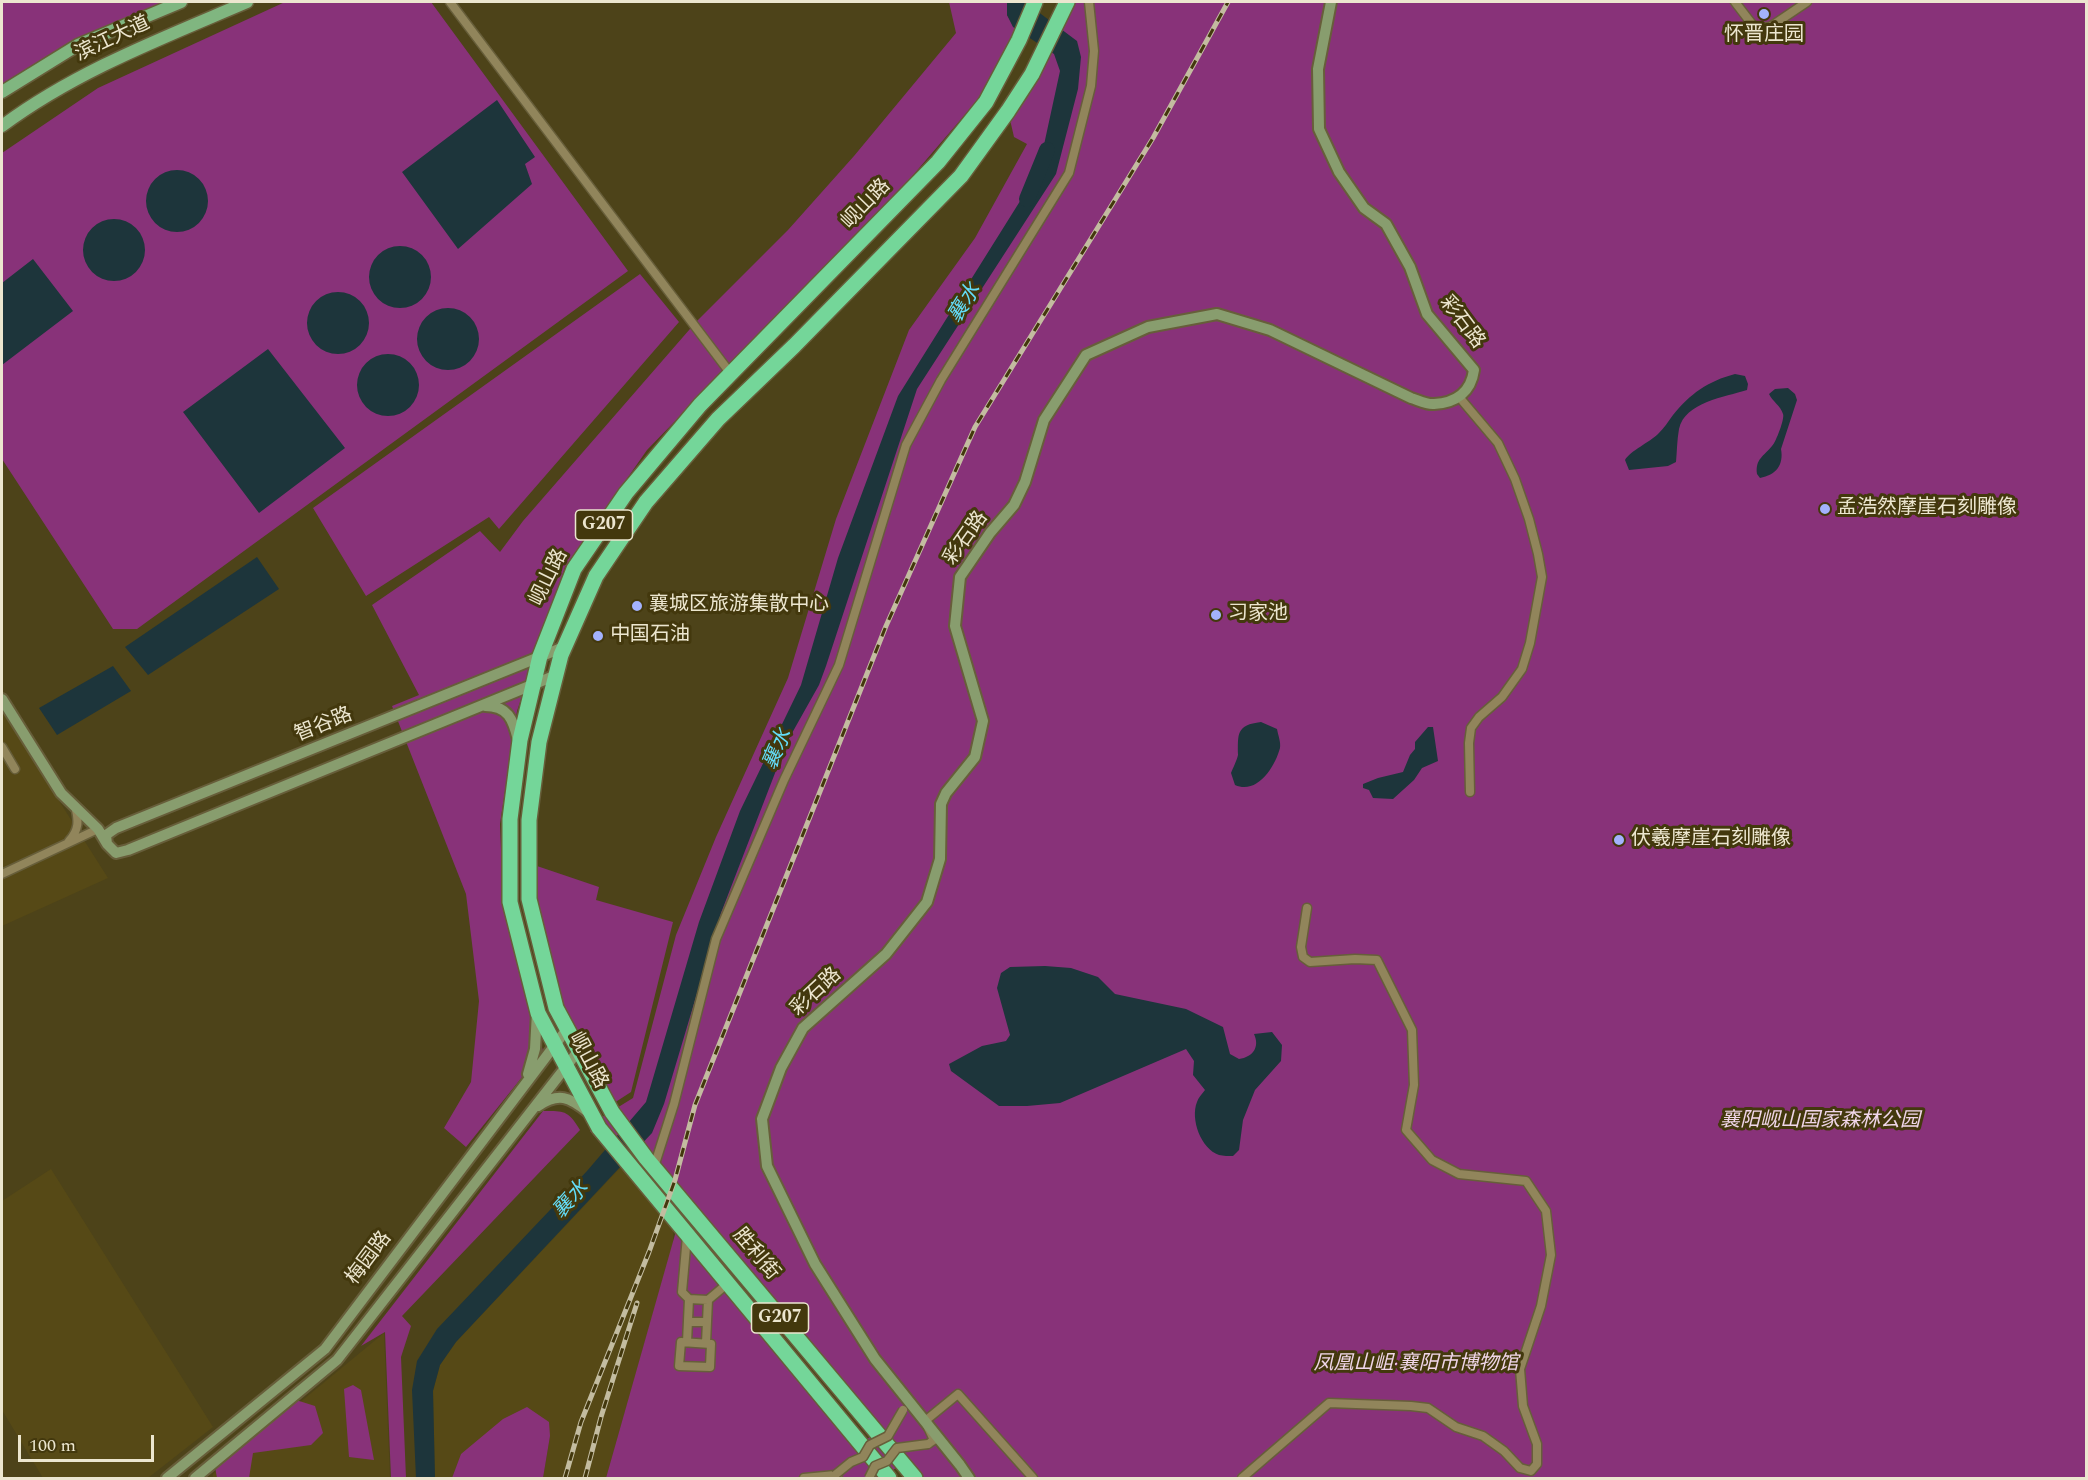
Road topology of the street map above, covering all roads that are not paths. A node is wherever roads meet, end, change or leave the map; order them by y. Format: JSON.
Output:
{"nodes":[{"id":1,"x":181,"y":2,"type":"edge"},
{"id":2,"x":247,"y":2,"type":"edge"},
{"id":3,"x":450,"y":2,"type":"edge"},
{"id":4,"x":1035,"y":2,"type":"edge"},
{"id":5,"x":1066,"y":2,"type":"edge"},
{"id":6,"x":1089,"y":2,"type":"edge"},
{"id":7,"x":1331,"y":2,"type":"edge"},
{"id":8,"x":1735,"y":2,"type":"edge"},
{"id":9,"x":1807,"y":2,"type":"edge"},
{"id":10,"x":2,"y":92,"type":"edge"},
{"id":11,"x":2,"y":126,"type":"edge"},
{"id":12,"x":731,"y":374,"type":"junction"},
{"id":13,"x":1460,"y":398,"type":"junction"},
{"id":14,"x":559,"y":605,"type":"junction"},
{"id":15,"x":564,"y":647,"type":"junction"},
{"id":16,"x":540,"y":656,"type":"junction"},
{"id":17,"x":522,"y":663,"type":"junction"},
{"id":18,"x":554,"y":676,"type":"junction"},
{"id":19,"x":534,"y":684,"type":"junction"},
{"id":20,"x":2,"y":699,"type":"edge"},
{"id":21,"x":479,"y":706,"type":"junction"},
{"id":22,"x":519,"y":745,"type":"junction"},
{"id":23,"x":2,"y":747,"type":"edge"},
{"id":24,"x":15,"y":769,"type":"dead end"},
{"id":25,"x":1470,"y":792,"type":"dead end"},
{"id":26,"x":75,"y":806,"type":"junction"},
{"id":27,"x":98,"y":829,"type":"junction"},
{"id":28,"x":67,"y":844,"type":"junction"},
{"id":29,"x":107,"y":844,"type":"junction"},
{"id":30,"x":2,"y":874,"type":"edge"},
{"id":31,"x":1307,"y":908,"type":"dead end"},
{"id":32,"x":537,"y":1009,"type":"junction"},
{"id":33,"x":567,"y":1029,"type":"junction"},
{"id":34,"x":554,"y":1044,"type":"junction"},
{"id":35,"x":579,"y":1050,"type":"junction"},
{"id":36,"x":566,"y":1065,"type":"junction"},
{"id":37,"x":526,"y":1080,"type":"junction"},
{"id":38,"x":612,"y":1112,"type":"joint"},
{"id":39,"x":528,"y":1113,"type":"junction"},
{"id":40,"x":596,"y":1122,"type":"junction"},
{"id":41,"x":650,"y":1162,"type":"junction"},
{"id":42,"x":687,"y":1235,"type":"junction"},
{"id":43,"x":727,"y":1284,"type":"junction"},
{"id":44,"x":689,"y":1299,"type":"junction"},
{"id":45,"x":708,"y":1300,"type":"junction"},
{"id":46,"x":688,"y":1322,"type":"junction"},
{"id":47,"x":707,"y":1322,"type":"junction"},
{"id":48,"x":687,"y":1342,"type":"junction"},
{"id":49,"x":706,"y":1343,"type":"junction"},
{"id":50,"x":925,"y":1421,"type":"junction"},
{"id":51,"x":888,"y":1436,"type":"junction"},
{"id":52,"x":897,"y":1448,"type":"junction"},
{"id":53,"x":836,"y":1477,"type":"edge"},
{"id":54,"x":167,"y":1479,"type":"edge"},
{"id":55,"x":195,"y":1479,"type":"edge"},
{"id":56,"x":804,"y":1479,"type":"edge"},
{"id":57,"x":869,"y":1479,"type":"edge"},
{"id":58,"x":889,"y":1479,"type":"edge"},
{"id":59,"x":915,"y":1479,"type":"edge"},
{"id":60,"x":969,"y":1479,"type":"edge"},
{"id":61,"x":1033,"y":1479,"type":"edge"},
{"id":62,"x":1242,"y":1479,"type":"edge"}],
"edges":[{"from":1,"to":10,"type":"main road","name":"滨江大道"},
{"from":2,"to":11,"type":"main road","name":"滨江大道"},
{"from":3,"to":12,"type":"street"},
{"from":4,"to":12,"type":"highway","name":"岘山路","number":"G207"},
{"from":5,"to":15,"type":"highway","name":"岘山路","number":"G207"},
{"from":6,"to":41,"type":"street"},
{"from":7,"to":13,"type":"street","name":"彩石路"},
{"from":8,"to":9,"type":"street"},
{"from":12,"to":14,"type":"highway","name":"岘山路","number":"G207"},
{"from":13,"to":25,"type":"street"},
{"from":13,"to":50,"type":"street","name":"彩石路"},
{"from":14,"to":16,"type":"highway","name":"岘山路","number":"G207"},
{"from":14,"to":17,"type":"street"},
{"from":15,"to":16,"type":"street","name":"智谷路"},
{"from":15,"to":18,"type":"highway","name":"岘山路","number":"G207"},
{"from":16,"to":17,"type":"street","name":"智谷路"},
{"from":16,"to":19,"type":"highway","name":"岘山路","number":"G207"},
{"from":17,"to":29,"type":"street","name":"智谷路"},
{"from":18,"to":19,"type":"street","name":"智谷路"},
{"from":18,"to":33,"type":"highway","name":"岘山路","number":"G207"},
{"from":19,"to":21,"type":"street","name":"智谷路"},
{"from":19,"to":22,"type":"highway","name":"岘山路","number":"G207"},
{"from":20,"to":26,"type":"street"},
{"from":21,"to":22,"type":"street"},
{"from":21,"to":29,"type":"street","name":"智谷路"},
{"from":22,"to":32,"type":"highway","name":"岘山路","number":"G207"},
{"from":23,"to":24,"type":"street"},
{"from":26,"to":27,"type":"street"},
{"from":26,"to":28,"type":"street"},
{"from":27,"to":28,"type":"street"},
{"from":27,"to":29,"type":"street"},
{"from":28,"to":30,"type":"street"},
{"from":31,"to":62,"type":"street"},
{"from":32,"to":34,"type":"highway","name":"岘山路","number":"G207"},
{"from":32,"to":37,"type":"street"},
{"from":33,"to":34,"type":"street","name":"梅园路"},
{"from":33,"to":35,"type":"highway","name":"岘山路","number":"G207"},
{"from":34,"to":36,"type":"highway","name":"岘山路","number":"G207"},
{"from":34,"to":37,"type":"street","name":"梅园路"},
{"from":35,"to":36,"type":"street","name":"梅园路"},
{"from":35,"to":38,"type":"highway","name":"岘山路","number":"G207"},
{"from":36,"to":39,"type":"street","name":"梅园路"},
{"from":36,"to":40,"type":"highway","name":"岘山路","number":"G207"},
{"from":37,"to":54,"type":"street","name":"梅园路"},
{"from":38,"to":41,"type":"highway","name":"胜利街"},
{"from":39,"to":40,"type":"street"},
{"from":39,"to":55,"type":"street","name":"梅园路"},
{"from":40,"to":42,"type":"highway","name":"胜利街","number":"G207"},
{"from":41,"to":59,"type":"highway","name":"胜利街","number":"G207"},
{"from":42,"to":43,"type":"highway","name":"胜利街","number":"G207"},
{"from":42,"to":44,"type":"street"},
{"from":43,"to":45,"type":"street"},
{"from":43,"to":58,"type":"highway","name":"胜利街","number":"G207"},
{"from":44,"to":45,"type":"street"},
{"from":44,"to":46,"type":"street"},
{"from":45,"to":47,"type":"street"},
{"from":46,"to":47,"type":"street"},
{"from":46,"to":48,"type":"street"},
{"from":47,"to":49,"type":"street"},
{"from":48,"to":49,"type":"street"},
{"from":48,"to":49,"type":"street"},
{"from":50,"to":51,"type":"street","bridge":true},
{"from":50,"to":52,"type":"street","bridge":true},
{"from":50,"to":60,"type":"street","name":"彩石路"},
{"from":50,"to":61,"type":"street"},
{"from":51,"to":52,"type":"street","bridge":true},
{"from":51,"to":53,"type":"street","bridge":true},
{"from":52,"to":57,"type":"street","bridge":true},
{"from":53,"to":56,"type":"street"}]}
